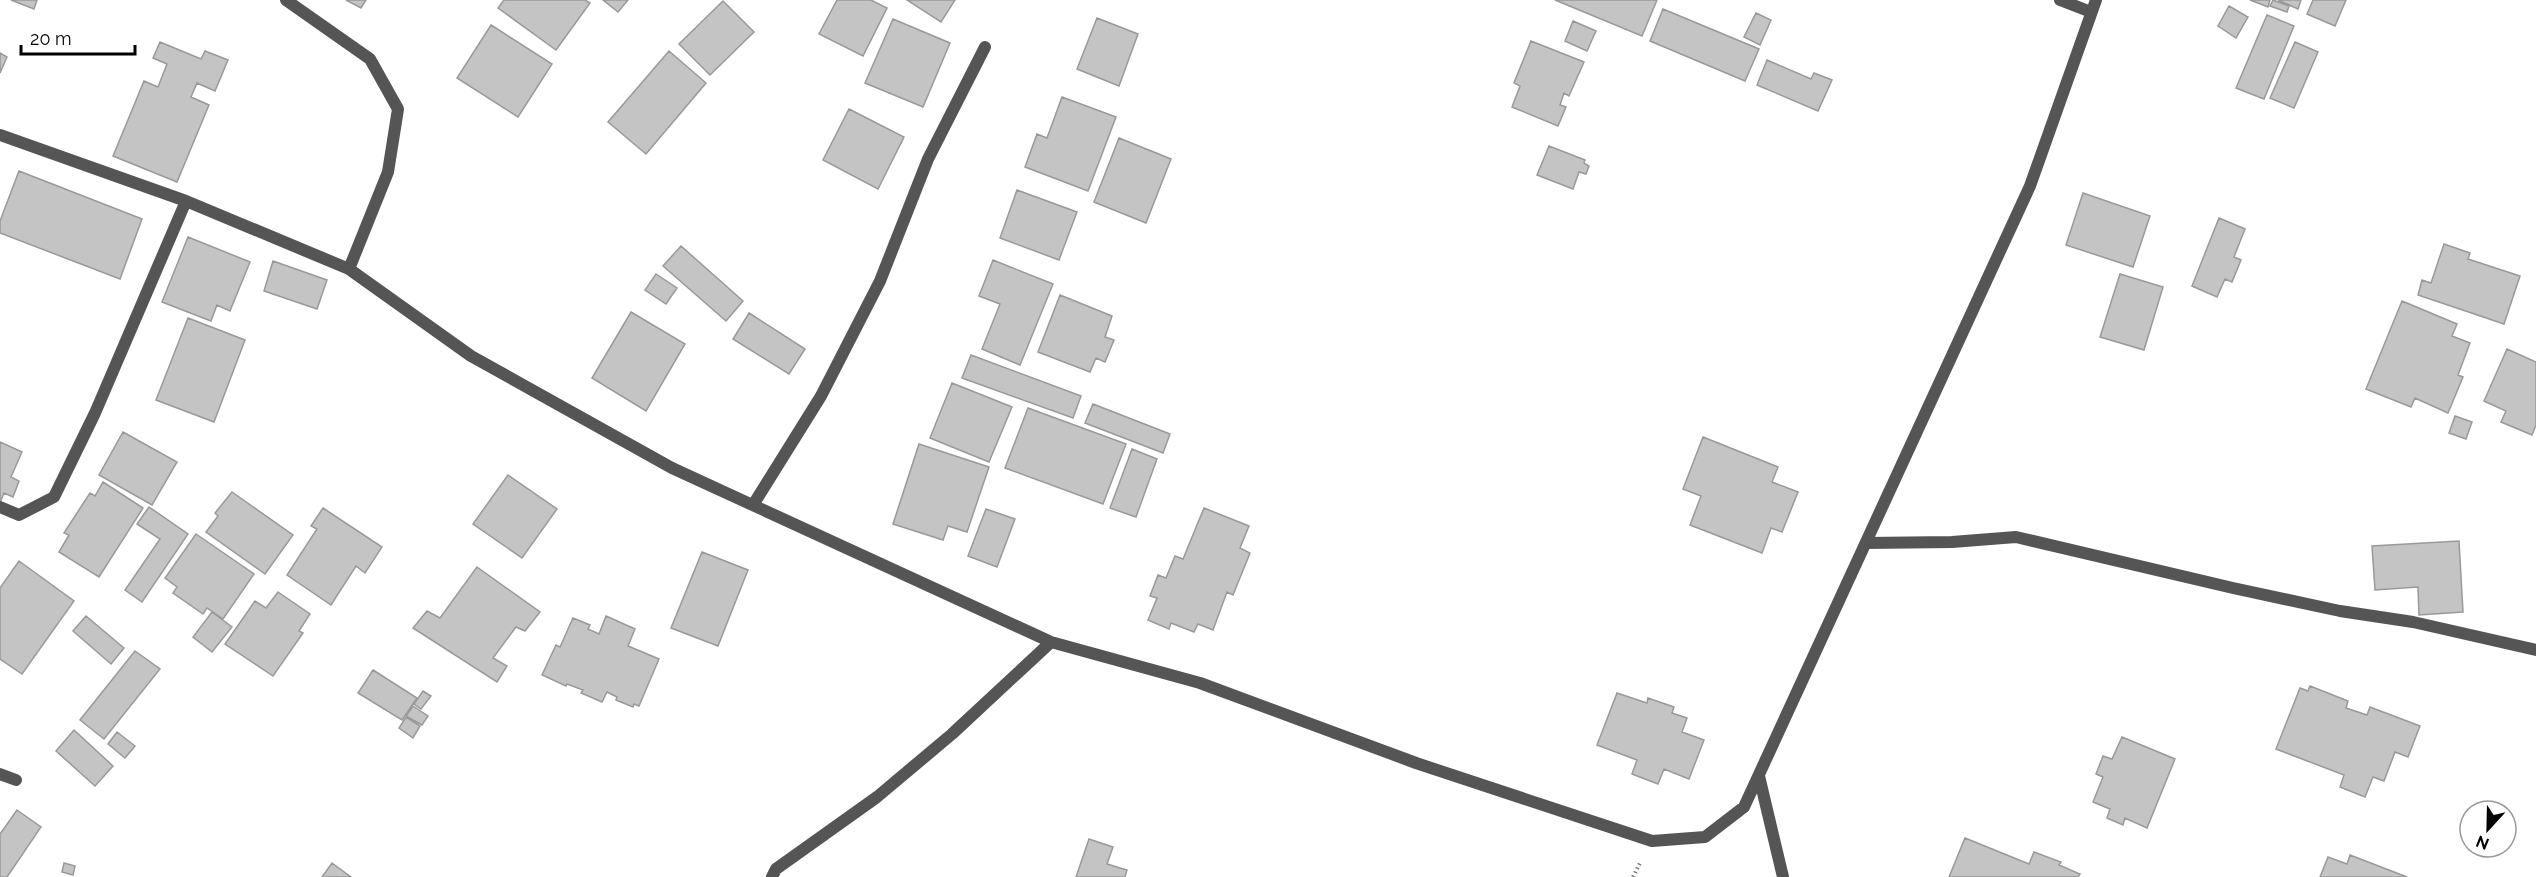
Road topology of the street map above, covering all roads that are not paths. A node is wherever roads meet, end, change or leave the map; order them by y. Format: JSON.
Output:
{"nodes":[{"id":1,"x":286,"y":0,"type":"edge"},
{"id":2,"x":2060,"y":0,"type":"edge"},
{"id":3,"x":2096,"y":0,"type":"edge"},
{"id":4,"x":2091,"y":12,"type":"junction"},
{"id":5,"x":986,"y":48,"type":"dead end"},
{"id":6,"x":0,"y":135,"type":"edge"},
{"id":7,"x":186,"y":201,"type":"junction"},
{"id":8,"x":349,"y":269,"type":"junction"},
{"id":9,"x":753,"y":505,"type":"junction"},
{"id":10,"x":0,"y":507,"type":"edge"},
{"id":11,"x":1866,"y":543,"type":"junction"},
{"id":12,"x":1051,"y":642,"type":"junction"},
{"id":13,"x":2536,"y":650,"type":"edge"},
{"id":14,"x":0,"y":774,"type":"edge"},
{"id":15,"x":1759,"y":776,"type":"junction"},
{"id":16,"x":16,"y":780,"type":"dead end"},
{"id":17,"x":772,"y":877,"type":"edge"},
{"id":18,"x":1783,"y":877,"type":"edge"}],
"edges":[{"from":1,"to":8,"type":"street"},
{"from":2,"to":4,"type":"street"},
{"from":3,"to":4,"type":"street"},
{"from":4,"to":11,"type":"street"},
{"from":5,"to":9,"type":"street"},
{"from":6,"to":7,"type":"street"},
{"from":7,"to":8,"type":"street"},
{"from":7,"to":10,"type":"street"},
{"from":8,"to":9,"type":"street"},
{"from":9,"to":12,"type":"street"},
{"from":11,"to":13,"type":"street"},
{"from":11,"to":15,"type":"street"},
{"from":12,"to":15,"type":"street"},
{"from":12,"to":17,"type":"street"},
{"from":14,"to":16,"type":"street"},
{"from":15,"to":18,"type":"street"}]}
